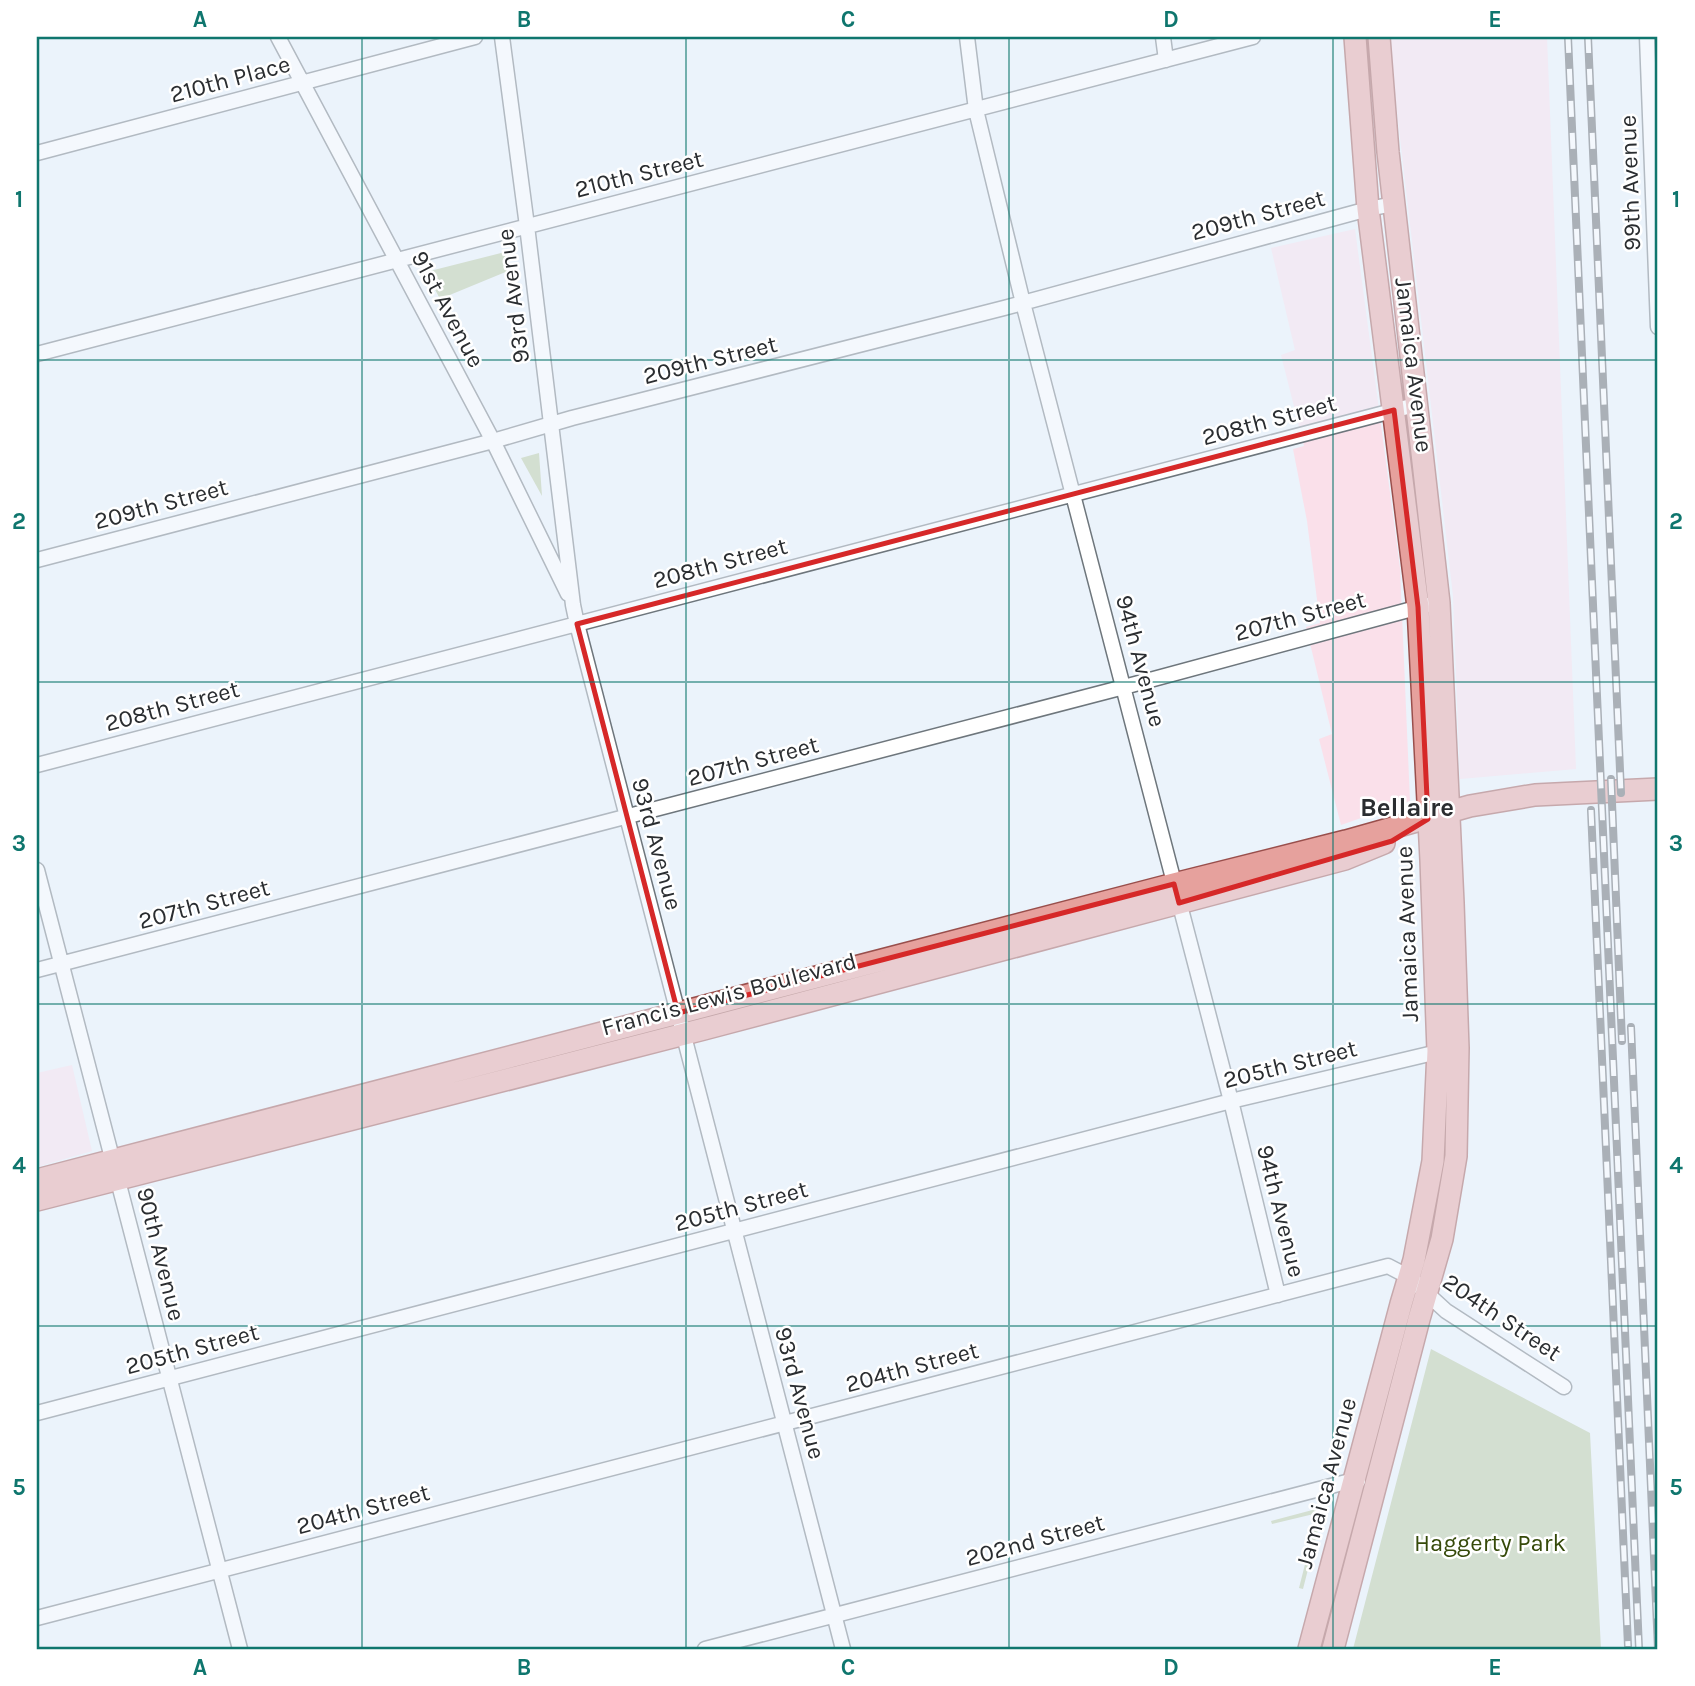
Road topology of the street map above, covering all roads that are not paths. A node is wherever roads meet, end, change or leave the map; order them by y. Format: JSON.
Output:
{"nodes":[{"id":1,"x":278,"y":37,"type":"edge"},
{"id":2,"x":475,"y":37,"type":"edge"},
{"id":3,"x":502,"y":37,"type":"edge"},
{"id":4,"x":967,"y":37,"type":"edge"},
{"id":5,"x":1163,"y":37,"type":"edge"},
{"id":6,"x":1253,"y":37,"type":"edge"},
{"id":7,"x":1355,"y":37,"type":"edge"},
{"id":8,"x":1379,"y":37,"type":"edge"},
{"id":9,"x":1647,"y":37,"type":"edge"},
{"id":10,"x":1166,"y":60,"type":"junction"},
{"id":11,"x":302,"y":83,"type":"junction"},
{"id":12,"x":976,"y":110,"type":"junction"},
{"id":13,"x":37,"y":153,"type":"edge"},
{"id":14,"x":1656,"y":185,"type":"edge"},
{"id":15,"x":1394,"y":204,"type":"junction"},
{"id":16,"x":1368,"y":209,"type":"junction"},
{"id":17,"x":527,"y":226,"type":"junction"},
{"id":18,"x":396,"y":260,"type":"junction"},
{"id":19,"x":1023,"y":303,"type":"junction"},
{"id":20,"x":1658,"y":327,"type":"edge"},
{"id":21,"x":37,"y":354,"type":"edge"},
{"id":22,"x":1415,"y":405,"type":"junction"},
{"id":23,"x":1394,"y":410,"type":"junction"},
{"id":24,"x":551,"y":424,"type":"junction"},
{"id":25,"x":493,"y":441,"type":"junction"},
{"id":26,"x":1073,"y":495,"type":"junction"},
{"id":27,"x":37,"y":560,"type":"edge"},
{"id":28,"x":573,"y":605,"type":"junction"},
{"id":29,"x":1428,"y":605,"type":"junction"},
{"id":30,"x":577,"y":624,"type":"junction"},
{"id":31,"x":1124,"y":687,"type":"junction"},
{"id":32,"x":37,"y":765,"type":"edge"},
{"id":33,"x":1658,"y":789,"type":"edge"},
{"id":34,"x":1449,"y":811,"type":"junction"},
{"id":35,"x":627,"y":817,"type":"junction"},
{"id":36,"x":1428,"y":819,"type":"junction"},
{"id":37,"x":37,"y":870,"type":"edge"},
{"id":38,"x":1177,"y":893,"type":"junction"},
{"id":39,"x":61,"y":964,"type":"junction"},
{"id":40,"x":37,"y":970,"type":"edge"},
{"id":41,"x":680,"y":1024,"type":"junction"},
{"id":42,"x":1448,"y":1049,"type":"junction"},
{"id":43,"x":1231,"y":1101,"type":"junction"},
{"id":44,"x":116,"y":1170,"type":"junction"},
{"id":45,"x":37,"y":1180,"type":"edge"},
{"id":46,"x":37,"y":1200,"type":"edge"},
{"id":47,"x":735,"y":1232,"type":"junction"},
{"id":48,"x":1409,"y":1277,"type":"junction"},
{"id":49,"x":1426,"y":1293,"type":"junction"},
{"id":50,"x":1278,"y":1295,"type":"junction"},
{"id":51,"x":169,"y":1378,"type":"junction"},
{"id":52,"x":1564,"y":1387,"type":"dead end"},
{"id":53,"x":37,"y":1413,"type":"edge"},
{"id":54,"x":785,"y":1424,"type":"junction"},
{"id":55,"x":1354,"y":1480,"type":"junction"},
{"id":56,"x":1377,"y":1484,"type":"junction"},
{"id":57,"x":219,"y":1570,"type":"junction"},
{"id":58,"x":834,"y":1616,"type":"junction"},
{"id":59,"x":37,"y":1618,"type":"edge"},
{"id":60,"x":240,"y":1649,"type":"edge"},
{"id":61,"x":705,"y":1649,"type":"edge"},
{"id":62,"x":843,"y":1649,"type":"edge"},
{"id":63,"x":1309,"y":1649,"type":"edge"},
{"id":64,"x":1333,"y":1649,"type":"edge"}],
"edges":[{"from":1,"to":11,"type":"street","name":"91st Avenue"},
{"from":2,"to":11,"type":"street","name":"210th Place"},
{"from":3,"to":17,"type":"street","name":"93rd Avenue"},
{"from":4,"to":12,"type":"street","name":"94th Avenue"},
{"from":5,"to":10,"type":"street"},
{"from":6,"to":10,"type":"street","name":"210th Street"},
{"from":7,"to":16,"type":"main road","name":"Jamaica Avenue"},
{"from":8,"to":15,"type":"main road","name":"Jamaica Avenue"},
{"from":9,"to":14,"type":"street","name":"99th Avenue"},
{"from":10,"to":12,"type":"street","name":"210th Street"},
{"from":11,"to":13,"type":"street","name":"210th Place"},
{"from":11,"to":18,"type":"street","name":"91st Avenue"},
{"from":12,"to":17,"type":"street","name":"210th Street"},
{"from":12,"to":19,"type":"street","name":"94th Avenue"},
{"from":14,"to":20,"type":"street","name":"99th Avenue"},
{"from":15,"to":16,"type":"street","name":"209th Street"},
{"from":15,"to":22,"type":"main road","name":"Jamaica Avenue"},
{"from":16,"to":19,"type":"street","name":"209th Street"},
{"from":16,"to":23,"type":"main road","name":"Jamaica Avenue"},
{"from":17,"to":18,"type":"street","name":"210th Street"},
{"from":17,"to":24,"type":"street","name":"93rd Avenue"},
{"from":18,"to":21,"type":"street","name":"210th Street"},
{"from":18,"to":25,"type":"street","name":"91st Avenue"},
{"from":19,"to":24,"type":"street","name":"209th Street"},
{"from":19,"to":26,"type":"street","name":"94th Avenue"},
{"from":22,"to":23,"type":"street","name":"208th Street"},
{"from":22,"to":29,"type":"main road","name":"Jamaica Avenue"},
{"from":23,"to":26,"type":"street","name":"208th Street"},
{"from":23,"to":29,"type":"main road","name":"Jamaica Avenue"},
{"from":24,"to":25,"type":"street","name":"209th Street"},
{"from":24,"to":28,"type":"street","name":"93rd Avenue"},
{"from":25,"to":27,"type":"street","name":"209th Street"},
{"from":25,"to":28,"type":"street","name":"91st Avenue"},
{"from":26,"to":30,"type":"street","name":"208th Street"},
{"from":26,"to":31,"type":"street","name":"94th Avenue"},
{"from":28,"to":30,"type":"street","name":"93rd Avenue"},
{"from":29,"to":31,"type":"street","name":"207th Street"},
{"from":29,"to":34,"type":"main road","name":"Jamaica Avenue"},
{"from":29,"to":36,"type":"main road","name":"Jamaica Avenue"},
{"from":30,"to":32,"type":"street","name":"208th Street"},
{"from":30,"to":35,"type":"street","name":"93rd Avenue"},
{"from":31,"to":35,"type":"street","name":"207th Street"},
{"from":31,"to":38,"type":"street","name":"94th Avenue"},
{"from":33,"to":34,"type":"main road","name":"Francis Lewis Boulevard"},
{"from":34,"to":36,"type":"main road","name":"Francis Lewis Boulevard"},
{"from":34,"to":42,"type":"main road","name":"Jamaica Avenue"},
{"from":35,"to":39,"type":"street","name":"207th Street"},
{"from":35,"to":41,"type":"street","name":"93rd Avenue"},
{"from":36,"to":38,"type":"main road","name":"Francis Lewis Boulevard"},
{"from":36,"to":42,"type":"main road","name":"Jamaica Avenue"},
{"from":37,"to":39,"type":"street","name":"90th Avenue"},
{"from":38,"to":41,"type":"main road","name":"Francis Lewis Boulevard"},
{"from":38,"to":43,"type":"street","name":"94th Avenue"},
{"from":39,"to":40,"type":"street","name":"207th Street"},
{"from":39,"to":44,"type":"street","name":"90th Avenue"},
{"from":41,"to":44,"type":"main road","name":"Francis Lewis Boulevard"},
{"from":41,"to":47,"type":"street","name":"93rd Avenue"},
{"from":42,"to":43,"type":"street","name":"205th Street"},
{"from":42,"to":48,"type":"main road","name":"Jamaica Avenue"},
{"from":42,"to":49,"type":"main road","name":"Jamaica Avenue"},
{"from":43,"to":47,"type":"street","name":"205th Street"},
{"from":43,"to":50,"type":"street","name":"94th Avenue"},
{"from":44,"to":45,"type":"main road","name":"Francis Lewis Boulevard"},
{"from":44,"to":46,"type":"main road","name":"Francis Lewis Boulevard"},
{"from":44,"to":51,"type":"street","name":"90th Avenue"},
{"from":47,"to":51,"type":"street","name":"205th Street"},
{"from":47,"to":54,"type":"street","name":"93rd Avenue"},
{"from":48,"to":49,"type":"street","name":"204th Street"},
{"from":48,"to":50,"type":"street","name":"204th Street"},
{"from":48,"to":55,"type":"main road","name":"Jamaica Avenue"},
{"from":49,"to":52,"type":"street","name":"204th Street"},
{"from":49,"to":56,"type":"main road","name":"Jamaica Avenue"},
{"from":50,"to":54,"type":"street","name":"204th Street"},
{"from":51,"to":53,"type":"street","name":"205th Street"},
{"from":51,"to":57,"type":"street","name":"90th Avenue"},
{"from":54,"to":57,"type":"street","name":"204th Street"},
{"from":54,"to":58,"type":"street","name":"93rd Avenue"},
{"from":55,"to":56,"type":"street","name":"202nd Street"},
{"from":55,"to":58,"type":"street","name":"202nd Street"},
{"from":55,"to":63,"type":"main road","name":"Jamaica Avenue"},
{"from":56,"to":64,"type":"main road","name":"Jamaica Avenue"},
{"from":57,"to":59,"type":"street","name":"204th Street"},
{"from":57,"to":60,"type":"street","name":"90th Avenue"},
{"from":58,"to":61,"type":"street","name":"202nd Street"},
{"from":58,"to":62,"type":"street","name":"93rd Avenue"}]}
